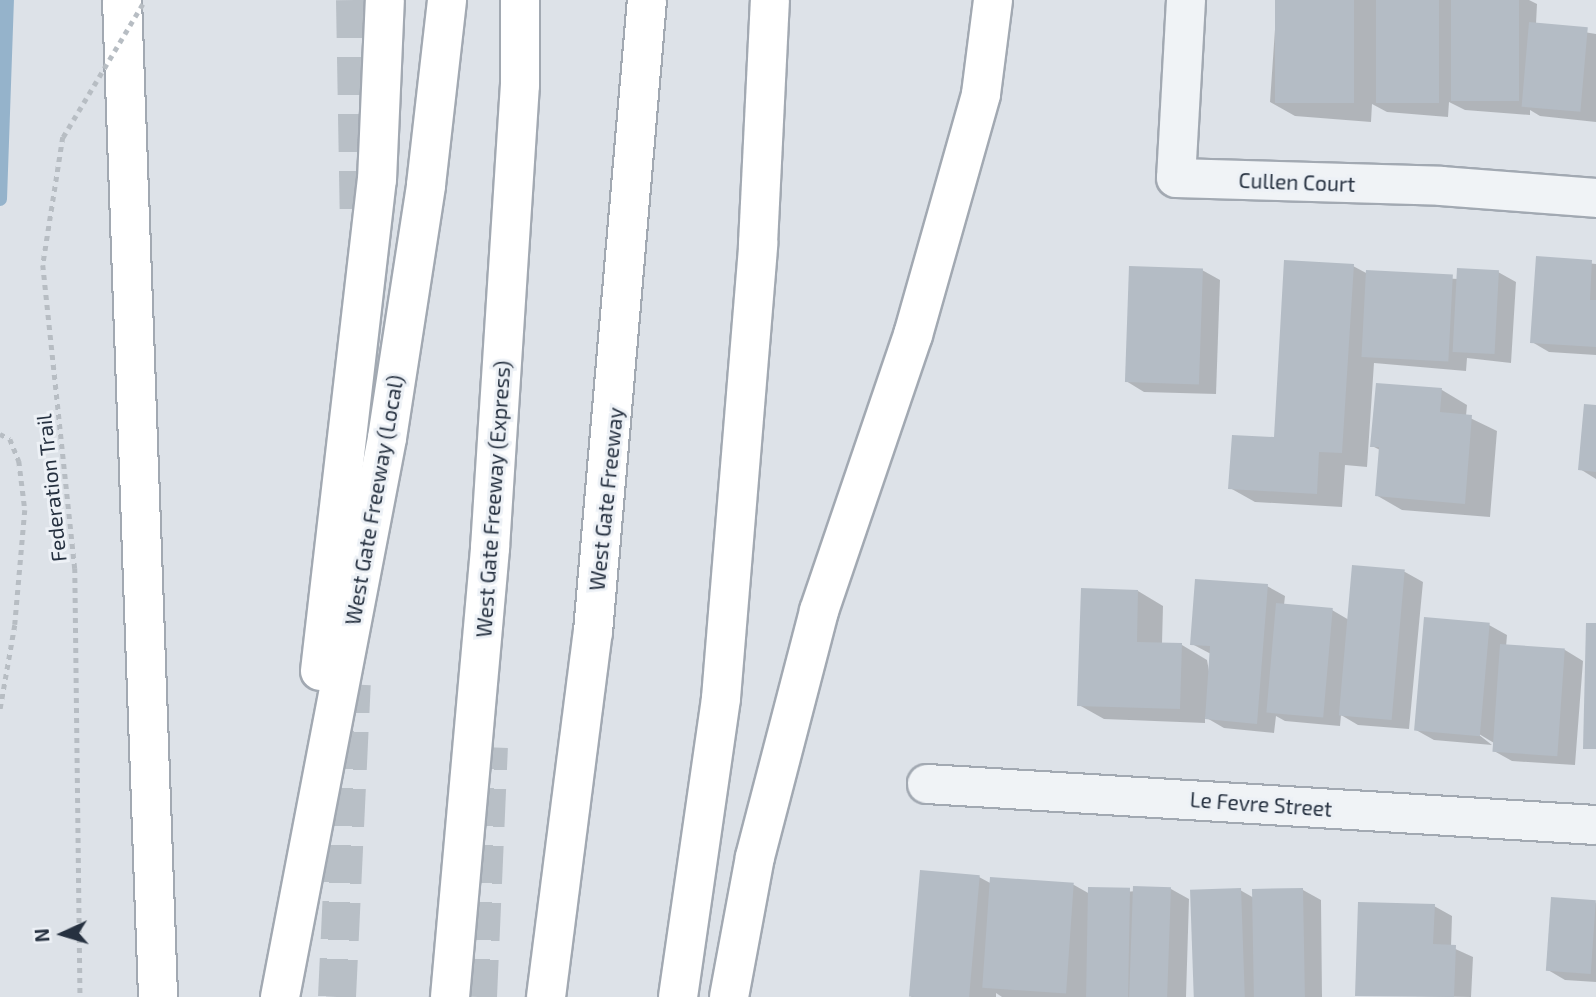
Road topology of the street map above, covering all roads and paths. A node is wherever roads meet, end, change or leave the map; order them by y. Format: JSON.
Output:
{"nodes":[{"id":1,"x":122,"y":0,"type":"edge"},
{"id":2,"x":145,"y":0,"type":"edge"},
{"id":3,"x":385,"y":0,"type":"edge"},
{"id":4,"x":447,"y":0,"type":"edge"},
{"id":5,"x":520,"y":0,"type":"edge"},
{"id":6,"x":647,"y":0,"type":"edge"},
{"id":7,"x":769,"y":0,"type":"edge"},
{"id":8,"x":993,"y":0,"type":"edge"},
{"id":9,"x":1186,"y":0,"type":"edge"},
{"id":10,"x":1596,"y":198,"type":"edge"},
{"id":11,"x":0,"y":434,"type":"edge"},
{"id":12,"x":0,"y":710,"type":"edge"},
{"id":13,"x":926,"y":784,"type":"dead end"},
{"id":14,"x":1596,"y":825,"type":"edge"},
{"id":15,"x":289,"y":958,"type":"junction"},
{"id":16,"x":80,"y":997,"type":"edge"},
{"id":17,"x":158,"y":997,"type":"edge"},
{"id":18,"x":280,"y":997,"type":"edge"},
{"id":19,"x":450,"y":997,"type":"edge"},
{"id":20,"x":546,"y":997,"type":"edge"},
{"id":21,"x":678,"y":997,"type":"edge"},
{"id":22,"x":729,"y":997,"type":"edge"}],
"edges":[{"from":1,"to":17,"type":"highway"},
{"from":2,"to":16,"type":"path","name":"Federation Trail","bridge":true},
{"from":3,"to":15,"type":"highway"},
{"from":4,"to":15,"type":"highway","name":"West Gate Freeway (Local)"},
{"from":5,"to":19,"type":"highway","name":"West Gate Freeway (Express)"},
{"from":6,"to":20,"type":"highway","name":"West Gate Freeway"},
{"from":7,"to":21,"type":"highway"},
{"from":8,"to":22,"type":"highway"},
{"from":9,"to":10,"type":"street","name":"Cullen Court"},
{"from":11,"to":12,"type":"path"},
{"from":13,"to":14,"type":"street","name":"Le Fevre Street"},
{"from":15,"to":18,"type":"highway","name":"West Gate Freeway (Local)"}]}
